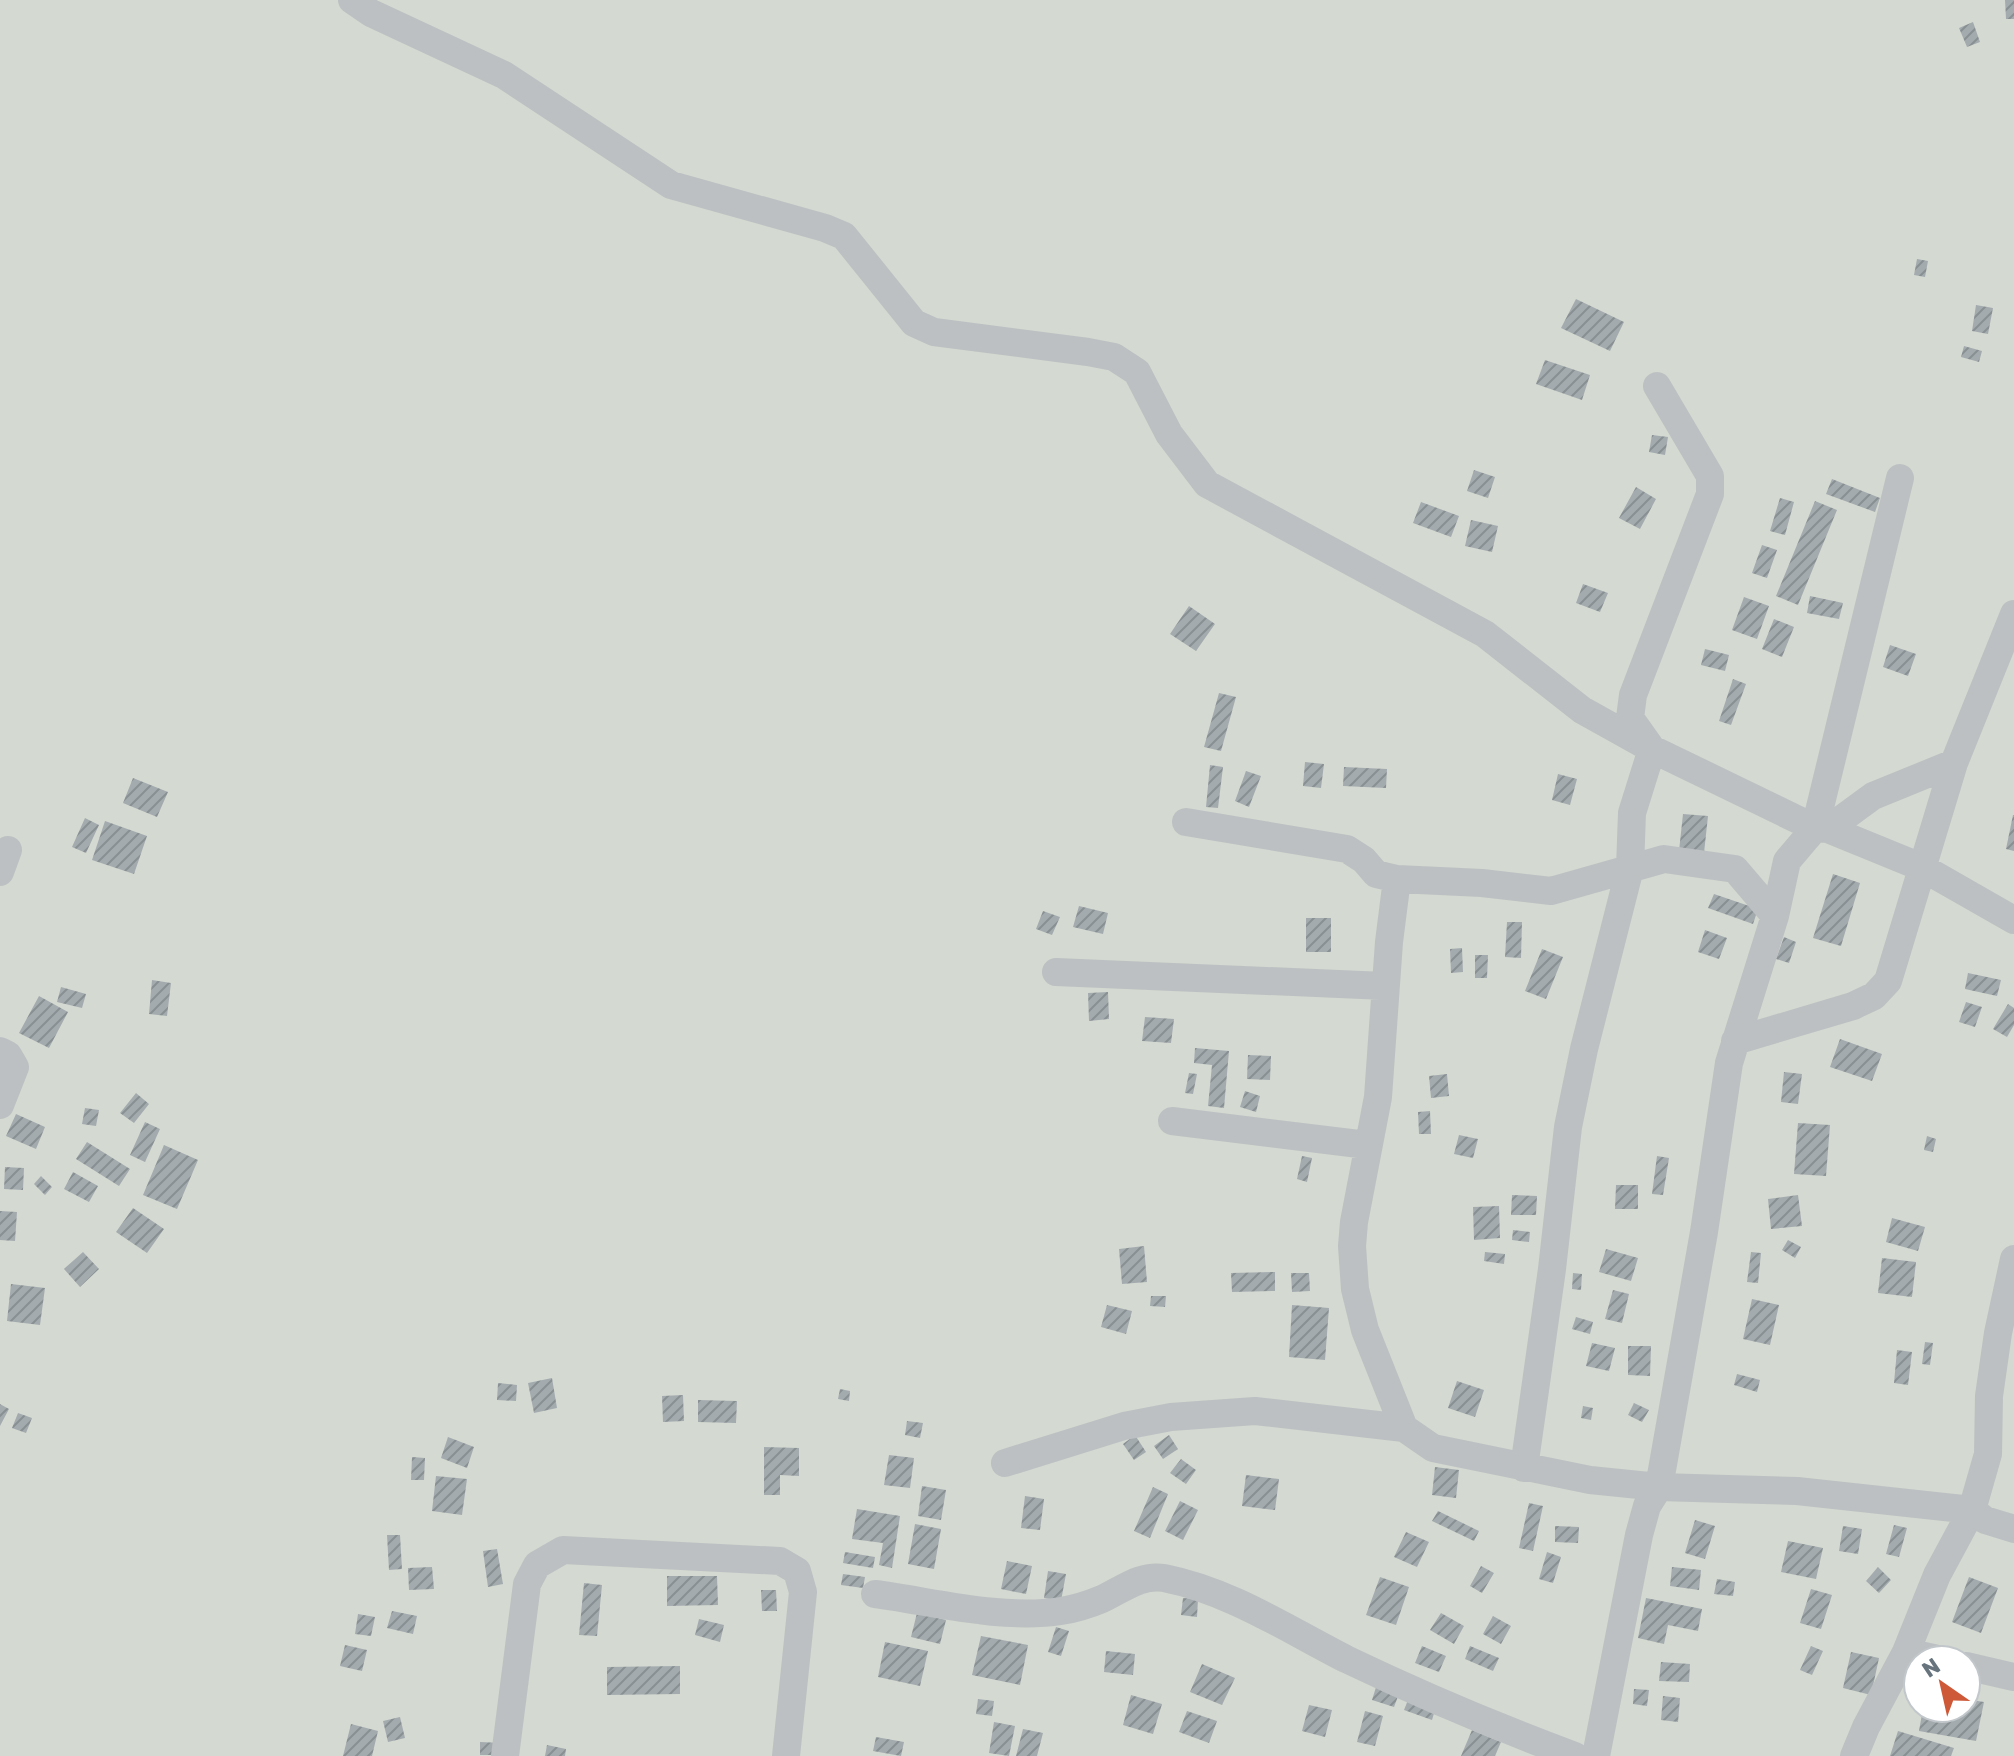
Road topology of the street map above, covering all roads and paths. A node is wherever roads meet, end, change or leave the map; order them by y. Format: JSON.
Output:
{"nodes":[{"id":1,"x":352,"y":0,"type":"edge"},
{"id":2,"x":1657,"y":386,"type":"dead end"},
{"id":3,"x":1900,"y":478,"type":"dead end"},
{"id":4,"x":2014,"y":614,"type":"edge"},
{"id":5,"x":1652,"y":749,"type":"junction"},
{"id":6,"x":1954,"y":763,"type":"junction"},
{"id":7,"x":1186,"y":822,"type":"dead end"},
{"id":8,"x":1821,"y":828,"type":"junction"},
{"id":9,"x":1921,"y":867,"type":"junction"},
{"id":10,"x":1630,"y":868,"type":"junction"},
{"id":11,"x":1397,"y":879,"type":"junction"},
{"id":12,"x":1775,"y":916,"type":"junction"},
{"id":13,"x":2014,"y":920,"type":"edge"},
{"id":14,"x":1056,"y":972,"type":"dead end"},
{"id":15,"x":1385,"y":986,"type":"junction"},
{"id":16,"x":1735,"y":1041,"type":"junction"},
{"id":17,"x":0,"y":1051,"type":"edge"},
{"id":18,"x":0,"y":1105,"type":"edge"},
{"id":19,"x":1172,"y":1121,"type":"dead end"},
{"id":20,"x":1367,"y":1145,"type":"junction"},
{"id":21,"x":2014,"y":1259,"type":"edge"},
{"id":22,"x":1404,"y":1428,"type":"junction"},
{"id":23,"x":1005,"y":1463,"type":"dead end"},
{"id":24,"x":1524,"y":1468,"type":"junction"},
{"id":25,"x":1659,"y":1487,"type":"junction"},
{"id":26,"x":1972,"y":1510,"type":"junction"},
{"id":27,"x":2014,"y":1529,"type":"edge"},
{"id":28,"x":875,"y":1594,"type":"dead end"},
{"id":29,"x":1909,"y":1644,"type":"edge"},
{"id":30,"x":1902,"y":1660,"type":"edge"},
{"id":31,"x":1982,"y":1670,"type":"edge"},
{"id":32,"x":2014,"y":1677,"type":"edge"},
{"id":33,"x":505,"y":1756,"type":"edge"},
{"id":34,"x":786,"y":1756,"type":"edge"},
{"id":35,"x":1575,"y":1756,"type":"edge"},
{"id":36,"x":1596,"y":1756,"type":"edge"},
{"id":37,"x":1854,"y":1756,"type":"edge"}],
"edges":[{"from":1,"to":5,"type":"street"},
{"from":2,"to":5,"type":"street"},
{"from":3,"to":8,"type":"street"},
{"from":4,"to":6,"type":"street"},
{"from":5,"to":8,"type":"street"},
{"from":5,"to":10,"type":"street"},
{"from":6,"to":8,"type":"street"},
{"from":6,"to":9,"type":"street"},
{"from":7,"to":11,"type":"street"},
{"from":8,"to":9,"type":"street"},
{"from":8,"to":12,"type":"street"},
{"from":9,"to":13,"type":"street"},
{"from":9,"to":16,"type":"street"},
{"from":10,"to":11,"type":"street"},
{"from":10,"to":12,"type":"street"},
{"from":10,"to":24,"type":"street"},
{"from":11,"to":15,"type":"street"},
{"from":12,"to":16,"type":"street"},
{"from":14,"to":15,"type":"street"},
{"from":15,"to":20,"type":"street"},
{"from":16,"to":25,"type":"street"},
{"from":17,"to":18,"type":"street"},
{"from":19,"to":20,"type":"street"},
{"from":20,"to":22,"type":"street"},
{"from":21,"to":26,"type":"street"},
{"from":22,"to":23,"type":"street"},
{"from":22,"to":24,"type":"street"},
{"from":24,"to":25,"type":"street"},
{"from":25,"to":26,"type":"street"},
{"from":25,"to":36,"type":"street"},
{"from":26,"to":27,"type":"street"},
{"from":26,"to":29,"type":"street"},
{"from":28,"to":35,"type":"street"},
{"from":30,"to":37,"type":"street"},
{"from":31,"to":32,"type":"street"},
{"from":33,"to":34,"type":"street"}]}
